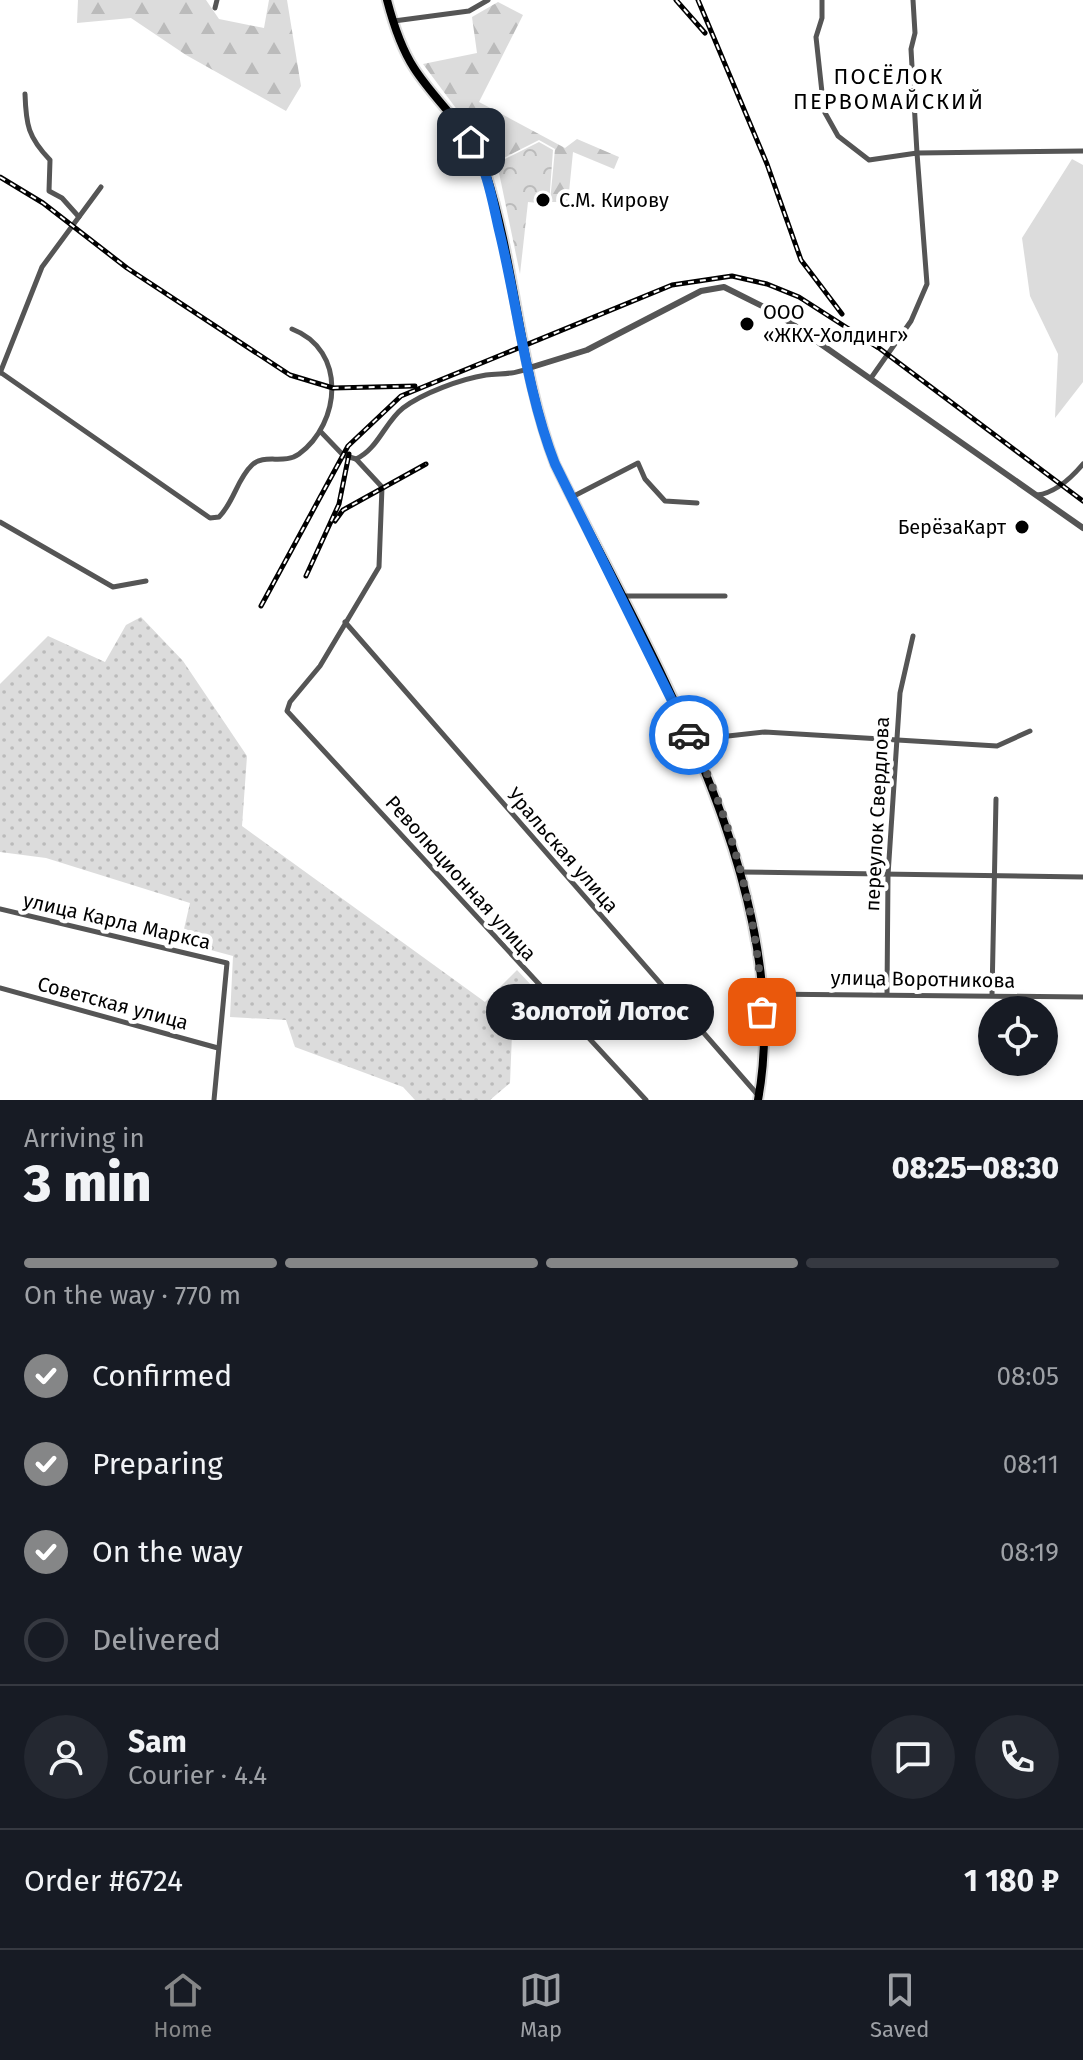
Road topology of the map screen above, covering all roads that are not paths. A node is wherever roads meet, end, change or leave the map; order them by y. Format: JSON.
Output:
{"nodes":[{"id":1,"x":217,"y":0,"type":"edge"},
{"id":2,"x":387,"y":0,"type":"edge"},
{"id":3,"x":488,"y":0,"type":"edge"},
{"id":4,"x":822,"y":0,"type":"edge"},
{"id":5,"x":913,"y":0,"type":"edge"},
{"id":6,"x":215,"y":8,"type":"dead end"},
{"id":7,"x":393,"y":21,"type":"junction"},
{"id":8,"x":25,"y":94,"type":"dead end"},
{"id":9,"x":1083,"y":151,"type":"edge"},
{"id":10,"x":917,"y":153,"type":"junction"},
{"id":11,"x":101,"y":187,"type":"dead end"},
{"id":12,"x":79,"y":217,"type":"junction"},
{"id":13,"x":292,"y":329,"type":"dead end"},
{"id":14,"x":529,"y":368,"type":"junction"},
{"id":15,"x":0,"y":373,"type":"edge"},
{"id":16,"x":871,"y":378,"type":"junction"},
{"id":17,"x":321,"y":432,"type":"junction"},
{"id":18,"x":356,"y":459,"type":"junction"},
{"id":19,"x":1083,"y":464,"type":"edge"},
{"id":20,"x":1037,"y":495,"type":"junction"},
{"id":21,"x":571,"y":497,"type":"junction"},
{"id":22,"x":697,"y":503,"type":"dead end"},
{"id":23,"x":0,"y":522,"type":"edge"},
{"id":24,"x":1083,"y":528,"type":"edge"},
{"id":25,"x":146,"y":581,"type":"dead end"},
{"id":26,"x":620,"y":596,"type":"junction"},
{"id":27,"x":725,"y":596,"type":"dead end"},
{"id":28,"x":345,"y":622,"type":"junction"},
{"id":29,"x":913,"y":636,"type":"dead end"},
{"id":30,"x":1030,"y":731,"type":"dead end"},
{"id":31,"x":897,"y":738,"type":"junction"},
{"id":32,"x":692,"y":740,"type":"junction"},
{"id":33,"x":996,"y":799,"type":"dead end"},
{"id":34,"x":740,"y":872,"type":"junction"},
{"id":35,"x":888,"y":875,"type":"junction"},
{"id":36,"x":992,"y":877,"type":"junction"},
{"id":37,"x":1083,"y":877,"type":"edge"},
{"id":38,"x":0,"y":909,"type":"edge"},
{"id":39,"x":0,"y":988,"type":"edge"},
{"id":40,"x":762,"y":994,"type":"junction"},
{"id":41,"x":887,"y":994,"type":"junction"},
{"id":42,"x":992,"y":995,"type":"junction"},
{"id":43,"x":1083,"y":997,"type":"edge"},
{"id":44,"x":218,"y":1048,"type":"junction"},
{"id":45,"x":759,"y":1098,"type":"edge"},
{"id":46,"x":214,"y":1100,"type":"edge"},
{"id":47,"x":646,"y":1100,"type":"edge"}],
"edges":[{"from":1,"to":6,"type":"street"},
{"from":2,"to":7,"type":"main road"},
{"from":3,"to":7,"type":"street"},
{"from":4,"to":10,"type":"street"},
{"from":5,"to":10,"type":"street"},
{"from":7,"to":14,"type":"main road"},
{"from":8,"to":12,"type":"street"},
{"from":9,"to":10,"type":"street"},
{"from":10,"to":16,"type":"street"},
{"from":11,"to":12,"type":"street"},
{"from":12,"to":15,"type":"street"},
{"from":13,"to":17,"type":"street"},
{"from":14,"to":16,"type":"street"},
{"from":14,"to":18,"type":"street"},
{"from":14,"to":21,"type":"main road"},
{"from":15,"to":17,"type":"street"},
{"from":16,"to":20,"type":"street"},
{"from":17,"to":18,"type":"street"},
{"from":18,"to":28,"type":"street"},
{"from":19,"to":20,"type":"street"},
{"from":20,"to":24,"type":"street"},
{"from":21,"to":22,"type":"street"},
{"from":21,"to":26,"type":"main road"},
{"from":23,"to":25,"type":"street"},
{"from":26,"to":27,"type":"street"},
{"from":26,"to":32,"type":"main road"},
{"from":28,"to":45,"type":"street","name":"Уральская улица"},
{"from":28,"to":47,"type":"street","name":"Революционная улица"},
{"from":29,"to":31,"type":"street","name":"переулок Свердлова"},
{"from":30,"to":31,"type":"street"},
{"from":31,"to":32,"type":"street"},
{"from":31,"to":35,"type":"street","name":"переулок Свердлова"},
{"from":32,"to":34,"type":"main road"},
{"from":33,"to":36,"type":"street"},
{"from":34,"to":35,"type":"street"},
{"from":34,"to":40,"type":"main road"},
{"from":35,"to":36,"type":"street"},
{"from":35,"to":41,"type":"street","name":"переулок Свердлова"},
{"from":36,"to":37,"type":"street"},
{"from":36,"to":42,"type":"street"},
{"from":38,"to":44,"type":"street","name":"улица Карла Маркса"},
{"from":39,"to":44,"type":"street","name":"Советская улица"},
{"from":40,"to":41,"type":"street","name":"улица Воротникова"},
{"from":40,"to":45,"type":"main road"},
{"from":41,"to":42,"type":"street","name":"улица Воротникова"},
{"from":42,"to":43,"type":"street","name":"улица Воротникова"},
{"from":44,"to":46,"type":"street"}]}
